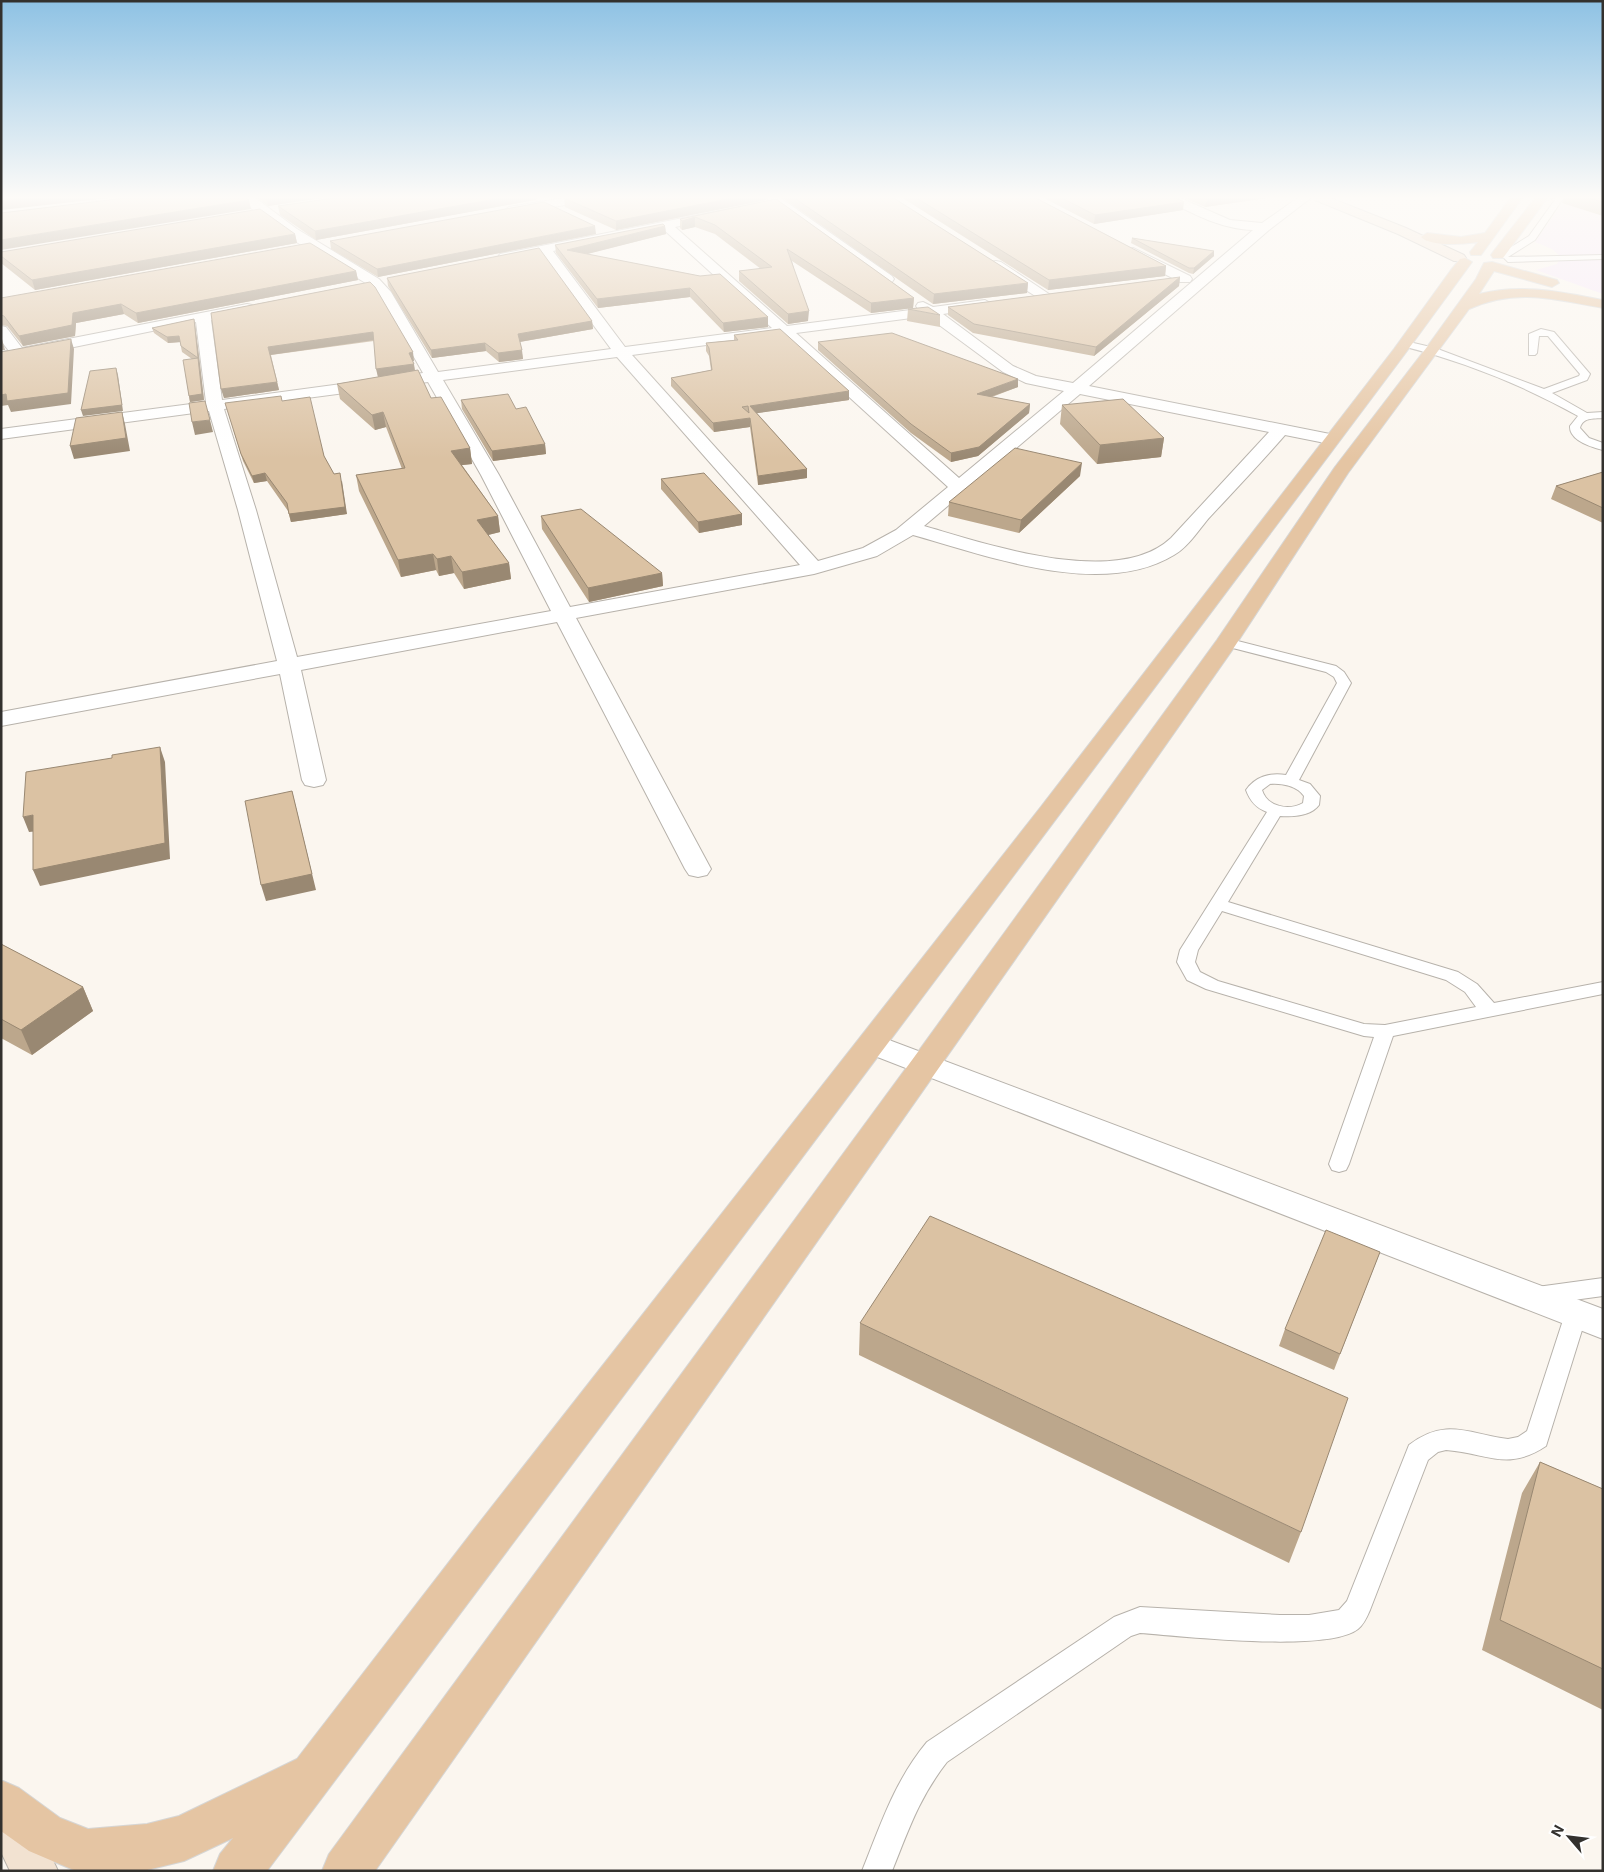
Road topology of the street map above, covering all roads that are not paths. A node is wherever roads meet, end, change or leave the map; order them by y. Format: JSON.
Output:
{"nodes":[{"id":1,"x":363,"y":284,"type":"edge"},
{"id":2,"x":376,"y":284,"type":"edge"},
{"id":3,"x":571,"y":284,"type":"edge"},
{"id":4,"x":732,"y":284,"type":"edge"},
{"id":5,"x":895,"y":284,"type":"edge"},
{"id":6,"x":1027,"y":284,"type":"edge"},
{"id":7,"x":1198,"y":284,"type":"edge"},
{"id":8,"x":1446,"y":284,"type":"edge"},
{"id":9,"x":1475,"y":284,"type":"edge"},
{"id":10,"x":1556,"y":284,"type":"edge"},
{"id":11,"x":355,"y":286,"type":"edge"},
{"id":12,"x":1064,"y":294,"type":"edge"},
{"id":13,"x":1046,"y":296,"type":"junction"},
{"id":14,"x":1026,"y":299,"type":"edge"},
{"id":15,"x":1603,"y":302,"type":"edge"},
{"id":16,"x":998,"y":303,"type":"edge"},
{"id":17,"x":260,"y":306,"type":"edge"},
{"id":18,"x":1464,"y":306,"type":"junction"},
{"id":19,"x":931,"y":312,"type":"junction"},
{"id":20,"x":204,"y":317,"type":"junction"},
{"id":21,"x":1,"y":330,"type":"edge"},
{"id":22,"x":785,"y":332,"type":"junction"},
{"id":23,"x":1418,"y":347,"type":"junction"},
{"id":24,"x":620,"y":352,"type":"junction"},
{"id":25,"x":18,"y":353,"type":"junction"},
{"id":26,"x":1532,"y":353,"type":"dead end"},
{"id":27,"x":1,"y":357,"type":"edge"},
{"id":28,"x":433,"y":377,"type":"junction"},
{"id":29,"x":1076,"y":390,"type":"junction"},
{"id":30,"x":1544,"y":393,"type":"junction"},
{"id":31,"x":215,"y":406,"type":"junction"},
{"id":32,"x":1603,"y":415,"type":"edge"},
{"id":33,"x":1585,"y":416,"type":"junction"},
{"id":34,"x":1280,"y":430,"type":"junction"},
{"id":35,"x":1,"y":434,"type":"edge"},
{"id":36,"x":1330,"y":439,"type":"junction"},
{"id":37,"x":1603,"y":447,"type":"edge"},
{"id":38,"x":959,"y":487,"type":"junction"},
{"id":39,"x":910,"y":528,"type":"junction"},
{"id":40,"x":814,"y":568,"type":"junction"},
{"id":41,"x":563,"y":614,"type":"junction"},
{"id":42,"x":1226,"y":642,"type":"junction"},
{"id":43,"x":289,"y":666,"type":"junction"},
{"id":44,"x":1,"y":719,"type":"edge"},
{"id":45,"x":314,"y":780,"type":"dead end"},
{"id":46,"x":1290,"y":781,"type":"junction"},
{"id":47,"x":1276,"y":810,"type":"junction"},
{"id":48,"x":698,"y":869,"type":"dead end"},
{"id":49,"x":1217,"y":904,"type":"junction"},
{"id":50,"x":1603,"y":988,"type":"edge"},
{"id":51,"x":1489,"y":1010,"type":"junction"},
{"id":52,"x":1385,"y":1031,"type":"junction"},
{"id":53,"x":873,"y":1044,"type":"junction"},
{"id":54,"x":926,"y":1064,"type":"junction"},
{"id":55,"x":1340,"y":1164,"type":"dead end"},
{"id":56,"x":1603,"y":1287,"type":"edge"},
{"id":57,"x":1529,"y":1297,"type":"junction"},
{"id":58,"x":1590,"y":1319,"type":"edge"},
{"id":59,"x":315,"y":1773,"type":"junction"},
{"id":60,"x":2,"y":1803,"type":"edge"},
{"id":61,"x":34,"y":1871,"type":"edge"},
{"id":62,"x":237,"y":1871,"type":"edge"},
{"id":63,"x":346,"y":1871,"type":"edge"},
{"id":64,"x":877,"y":1871,"type":"edge"}],
"edges":[{"from":1,"to":11,"type":"street"},
{"from":2,"to":28,"type":"street"},
{"from":3,"to":24,"type":"street"},
{"from":4,"to":22,"type":"street"},
{"from":5,"to":19,"type":"street"},
{"from":6,"to":13,"type":"street"},
{"from":7,"to":29,"type":"street"},
{"from":8,"to":23,"type":"main road"},
{"from":9,"to":18,"type":"main road"},
{"from":10,"to":15,"type":"main road"},
{"from":12,"to":13,"type":"street"},
{"from":13,"to":14,"type":"street"},
{"from":15,"to":18,"type":"main road"},
{"from":16,"to":19,"type":"street"},
{"from":17,"to":20,"type":"street"},
{"from":18,"to":23,"type":"main road"},
{"from":19,"to":22,"type":"street"},
{"from":19,"to":29,"type":"street"},
{"from":20,"to":25,"type":"street"},
{"from":20,"to":31,"type":"street"},
{"from":21,"to":25,"type":"street"},
{"from":22,"to":24,"type":"street"},
{"from":22,"to":38,"type":"street"},
{"from":23,"to":30,"type":"lane"},
{"from":23,"to":36,"type":"main road"},
{"from":23,"to":42,"type":"main road"},
{"from":24,"to":28,"type":"street"},
{"from":24,"to":40,"type":"street"},
{"from":25,"to":27,"type":"street"},
{"from":26,"to":30,"type":"lane"},
{"from":28,"to":31,"type":"street"},
{"from":28,"to":41,"type":"street"},
{"from":29,"to":34,"type":"street"},
{"from":29,"to":38,"type":"street"},
{"from":30,"to":33,"type":"lane"},
{"from":31,"to":35,"type":"street"},
{"from":31,"to":43,"type":"street"},
{"from":32,"to":33,"type":"lane"},
{"from":33,"to":37,"type":"lane"},
{"from":34,"to":36,"type":"street"},
{"from":34,"to":39,"type":"street"},
{"from":36,"to":53,"type":"main road"},
{"from":38,"to":39,"type":"street"},
{"from":39,"to":40,"type":"street"},
{"from":40,"to":41,"type":"street"},
{"from":41,"to":43,"type":"street"},
{"from":41,"to":48,"type":"street"},
{"from":42,"to":46,"type":"lane"},
{"from":42,"to":54,"type":"main road"},
{"from":43,"to":44,"type":"street"},
{"from":43,"to":45,"type":"street"},
{"from":46,"to":47,"type":"lane"},
{"from":46,"to":47,"type":"lane"},
{"from":47,"to":49,"type":"lane"},
{"from":49,"to":51,"type":"lane"},
{"from":49,"to":52,"type":"lane"},
{"from":50,"to":51,"type":"lane"},
{"from":51,"to":52,"type":"lane"},
{"from":52,"to":55,"type":"lane"},
{"from":53,"to":54,"type":"street"},
{"from":53,"to":59,"type":"main road"},
{"from":54,"to":57,"type":"street"},
{"from":54,"to":63,"type":"main road"},
{"from":56,"to":57,"type":"lane"},
{"from":57,"to":58,"type":"street"},
{"from":58,"to":64,"type":"lane"},
{"from":59,"to":60,"type":"main road"},
{"from":59,"to":62,"type":"main road"},
{"from":60,"to":61,"type":"main road"}]}
